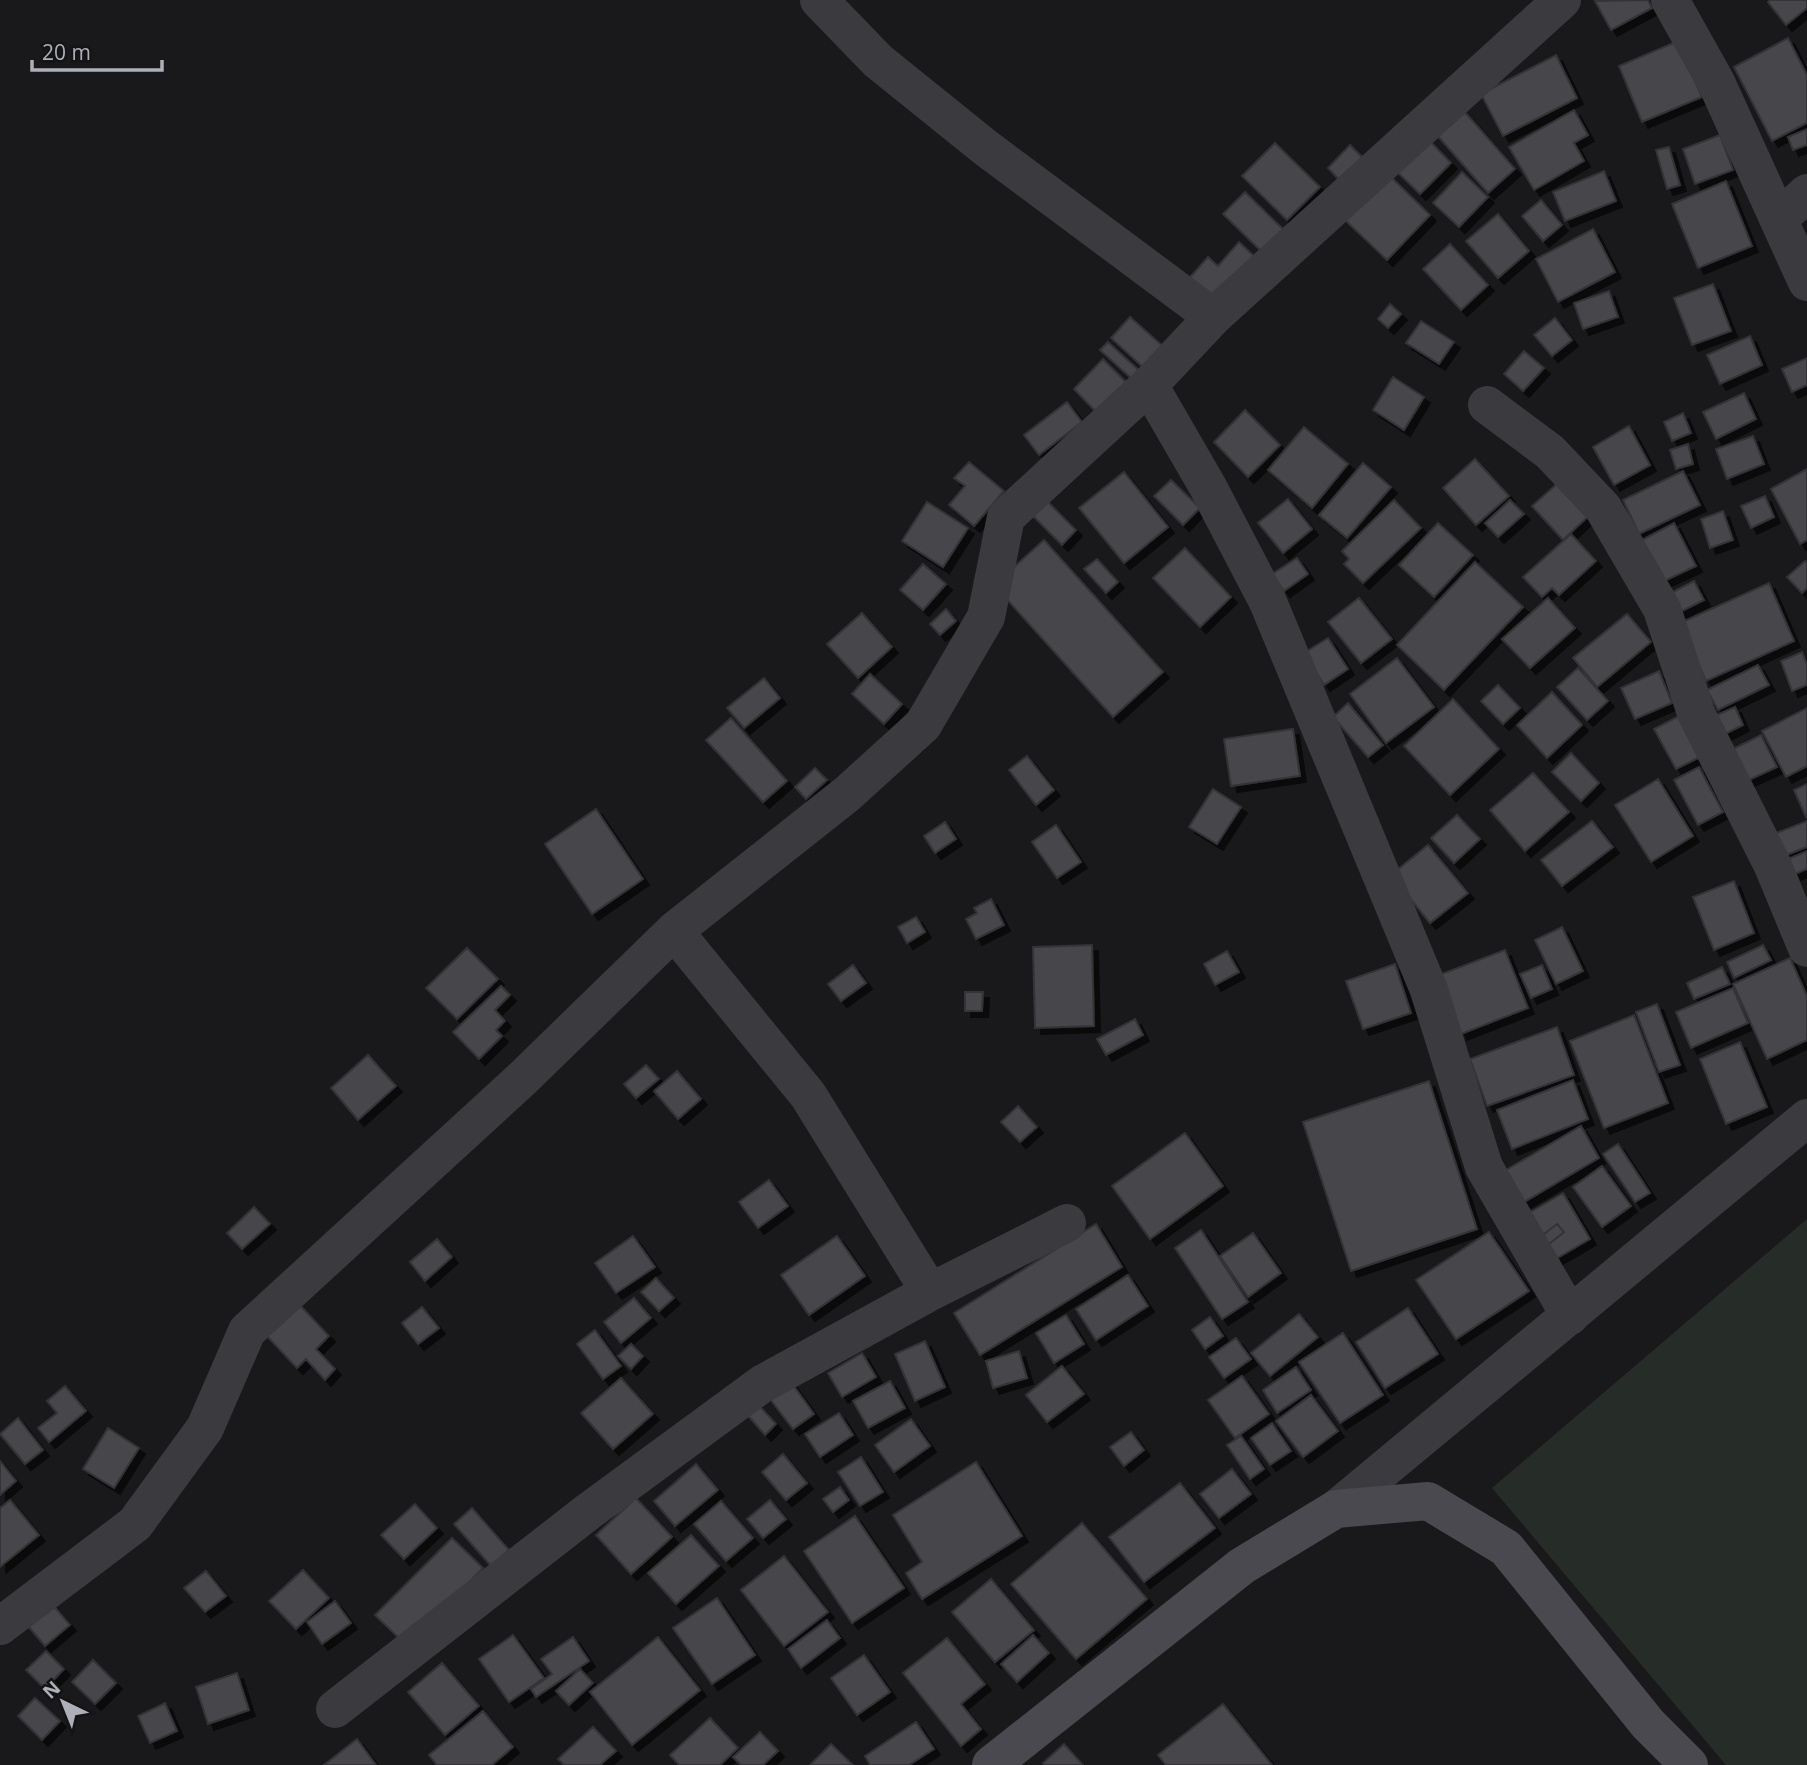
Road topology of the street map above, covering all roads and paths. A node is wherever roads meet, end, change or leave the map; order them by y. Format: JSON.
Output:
{"nodes":[{"id":1,"x":819,"y":0,"type":"edge"},
{"id":2,"x":1562,"y":0,"type":"edge"},
{"id":3,"x":1670,"y":0,"type":"edge"},
{"id":4,"x":1807,"y":194,"type":"edge"},
{"id":5,"x":1779,"y":219,"type":"junction"},
{"id":6,"x":1807,"y":282,"type":"edge"},
{"id":7,"x":1213,"y":317,"type":"junction"},
{"id":8,"x":1149,"y":385,"type":"junction"},
{"id":9,"x":1487,"y":405,"type":"dead end"},
{"id":10,"x":674,"y":931,"type":"junction"},
{"id":11,"x":1807,"y":948,"type":"edge"},
{"id":12,"x":1807,"y":1118,"type":"edge"},
{"id":13,"x":1067,"y":1223,"type":"dead end"},
{"id":14,"x":930,"y":1292,"type":"junction"},
{"id":15,"x":1570,"y":1316,"type":"junction"},
{"id":16,"x":1336,"y":1509,"type":"junction"},
{"id":17,"x":0,"y":1626,"type":"edge"},
{"id":18,"x":335,"y":1709,"type":"dead end"},
{"id":19,"x":991,"y":1765,"type":"edge"},
{"id":20,"x":1689,"y":1765,"type":"edge"}],
"edges":[{"from":1,"to":7,"type":"street"},
{"from":2,"to":7,"type":"street"},
{"from":3,"to":5,"type":"street"},
{"from":4,"to":5,"type":"street"},
{"from":5,"to":6,"type":"street"},
{"from":7,"to":8,"type":"street"},
{"from":8,"to":10,"type":"street"},
{"from":8,"to":15,"type":"street"},
{"from":9,"to":11,"type":"street"},
{"from":10,"to":14,"type":"street"},
{"from":10,"to":17,"type":"street"},
{"from":12,"to":15,"type":"street"},
{"from":13,"to":14,"type":"street"},
{"from":14,"to":18,"type":"street"},
{"from":15,"to":16,"type":"street"},
{"from":16,"to":19,"type":"street"},
{"from":16,"to":20,"type":"street"}]}
